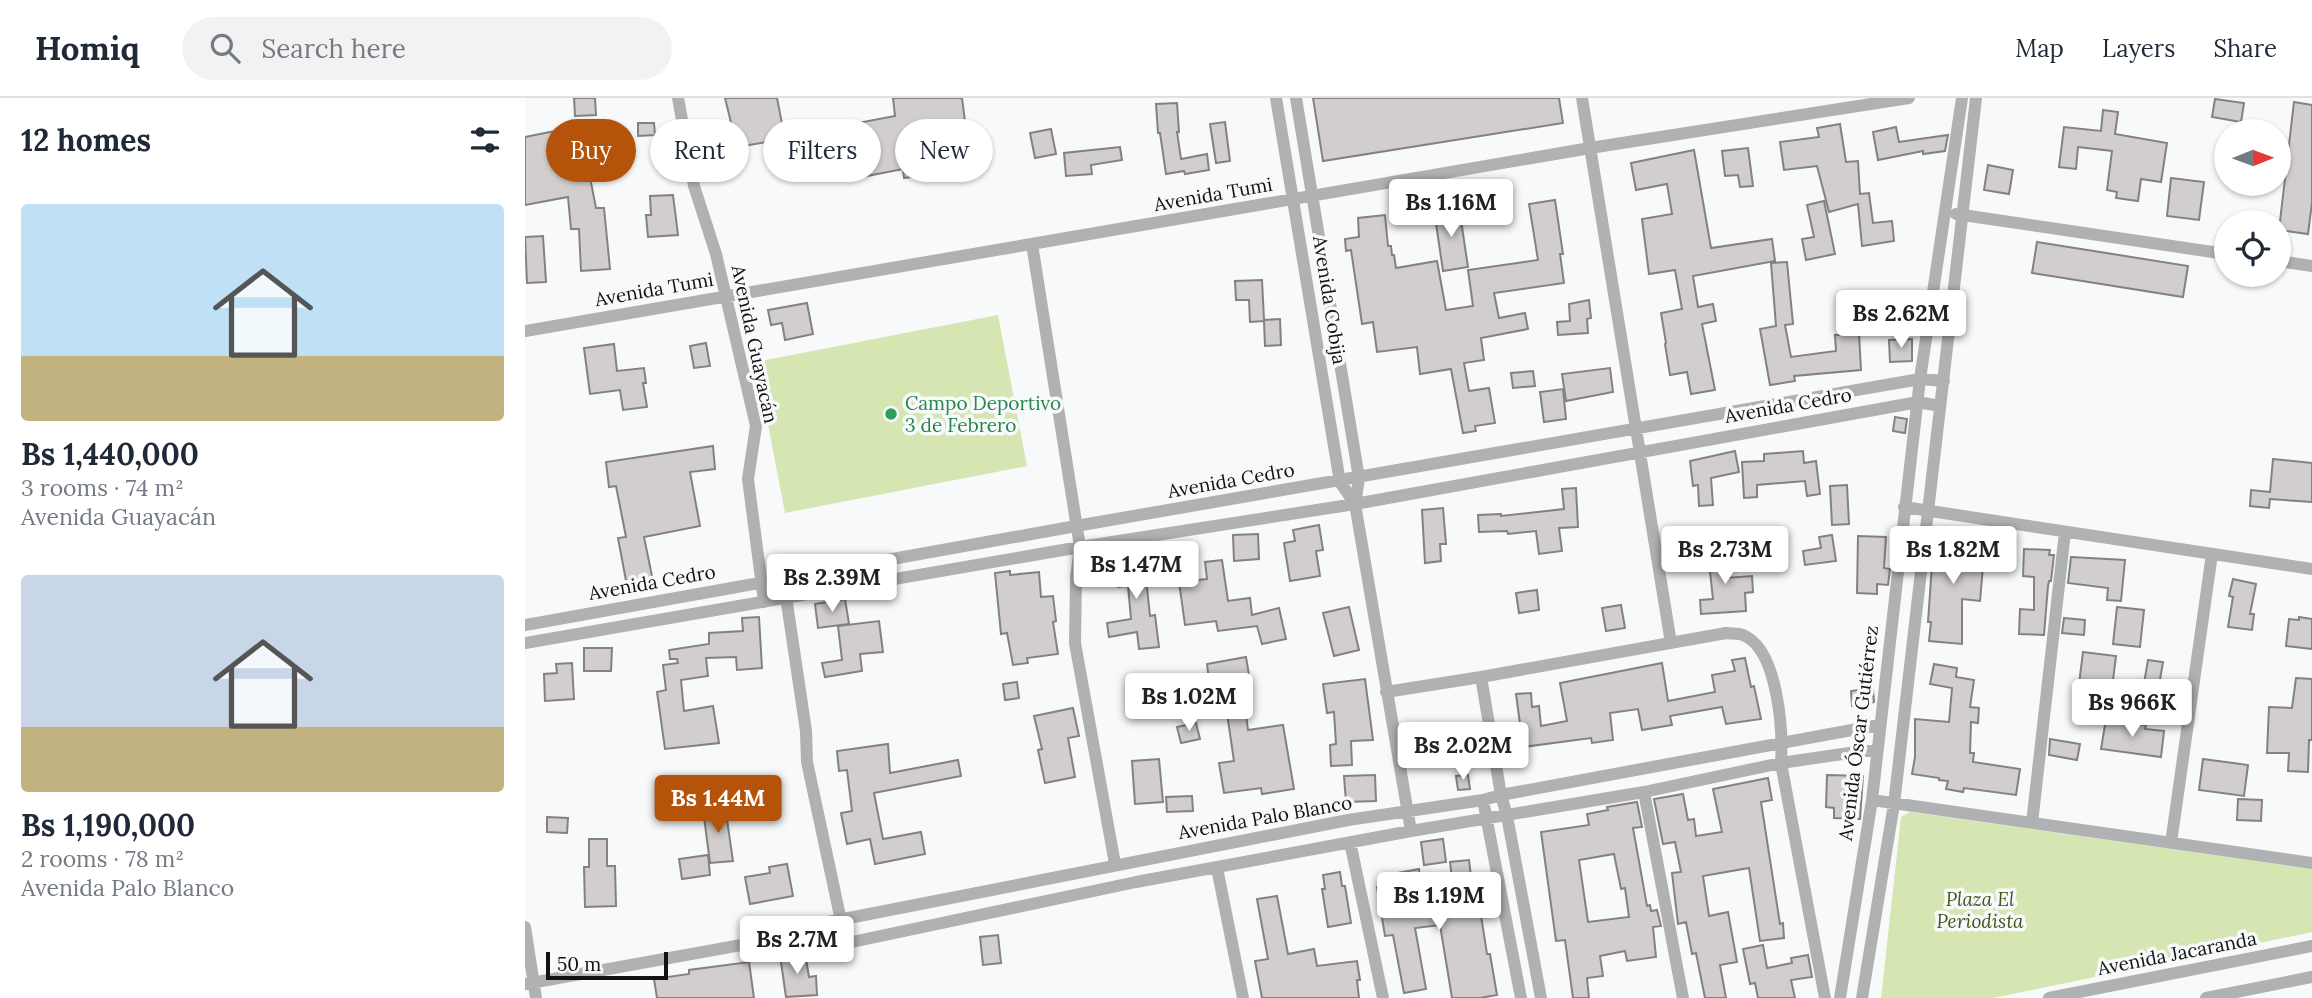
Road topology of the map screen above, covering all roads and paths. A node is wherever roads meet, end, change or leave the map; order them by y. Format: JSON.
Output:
{"nodes":[{"id":1,"x":678,"y":98,"type":"edge"},
{"id":2,"x":1276,"y":98,"type":"edge"},
{"id":3,"x":1296,"y":98,"type":"edge"},
{"id":4,"x":1582,"y":98,"type":"edge"},
{"id":5,"x":1909,"y":98,"type":"edge"},
{"id":6,"x":1962,"y":98,"type":"edge"},
{"id":7,"x":1976,"y":98,"type":"edge"},
{"id":8,"x":1590,"y":148,"type":"junction"},
{"id":9,"x":1313,"y":195,"type":"junction"},
{"id":10,"x":1294,"y":199,"type":"junction"},
{"id":11,"x":1946,"y":213,"type":"junction"},
{"id":12,"x":1961,"y":215,"type":"junction"},
{"id":13,"x":1032,"y":244,"type":"junction"},
{"id":14,"x":2214,"y":252,"type":"edge"},
{"id":15,"x":2291,"y":263,"type":"edge"},
{"id":16,"x":2312,"y":266,"type":"edge"},
{"id":17,"x":726,"y":296,"type":"junction"},
{"id":18,"x":525,"y":331,"type":"edge"},
{"id":19,"x":1920,"y":379,"type":"junction"},
{"id":20,"x":1944,"y":381,"type":"junction"},
{"id":21,"x":1918,"y":402,"type":"junction"},
{"id":22,"x":1941,"y":406,"type":"junction"},
{"id":23,"x":1635,"y":429,"type":"junction"},
{"id":24,"x":1638,"y":451,"type":"junction"},
{"id":25,"x":1359,"y":478,"type":"junction"},
{"id":26,"x":1339,"y":482,"type":"junction"},
{"id":27,"x":1355,"y":504,"type":"junction"},
{"id":28,"x":1904,"y":506,"type":"junction"},
{"id":29,"x":1928,"y":511,"type":"junction"},
{"id":30,"x":1076,"y":526,"type":"junction"},
{"id":31,"x":2065,"y":532,"type":"junction"},
{"id":32,"x":1080,"y":547,"type":"junction"},
{"id":33,"x":2212,"y":554,"type":"junction"},
{"id":34,"x":2312,"y":569,"type":"edge"},
{"id":35,"x":783,"y":578,"type":"junction"},
{"id":36,"x":760,"y":582,"type":"junction"},
{"id":37,"x":786,"y":598,"type":"junction"},
{"id":38,"x":764,"y":602,"type":"junction"},
{"id":39,"x":525,"y":625,"type":"edge"},
{"id":40,"x":525,"y":643,"type":"edge"},
{"id":41,"x":1671,"y":643,"type":"junction"},
{"id":42,"x":1481,"y":677,"type":"junction"},
{"id":43,"x":1386,"y":692,"type":"junction"},
{"id":44,"x":1879,"y":726,"type":"junction"},
{"id":45,"x":1782,"y":745,"type":"junction"},
{"id":46,"x":1877,"y":751,"type":"junction"},
{"id":47,"x":1781,"y":763,"type":"junction"},
{"id":48,"x":1644,"y":792,"type":"junction"},
{"id":49,"x":1501,"y":795,"type":"junction"},
{"id":50,"x":1483,"y":800,"type":"junction"},
{"id":51,"x":1872,"y":800,"type":"junction"},
{"id":52,"x":1894,"y":804,"type":"junction"},
{"id":53,"x":1407,"y":812,"type":"junction"},
{"id":54,"x":1507,"y":816,"type":"junction"},
{"id":55,"x":1487,"y":819,"type":"junction"},
{"id":56,"x":2032,"y":823,"type":"junction"},
{"id":57,"x":1411,"y":831,"type":"junction"},
{"id":58,"x":1350,"y":842,"type":"junction"},
{"id":59,"x":2171,"y":843,"type":"junction"},
{"id":60,"x":2312,"y":863,"type":"edge"},
{"id":61,"x":1115,"y":864,"type":"junction"},
{"id":62,"x":1217,"y":868,"type":"junction"},
{"id":63,"x":841,"y":920,"type":"junction"},
{"id":64,"x":525,"y":927,"type":"edge"},
{"id":65,"x":785,"y":937,"type":"junction"},
{"id":66,"x":846,"y":944,"type":"junction"},
{"id":67,"x":2312,"y":946,"type":"edge"},
{"id":68,"x":2312,"y":977,"type":"edge"},
{"id":69,"x":529,"y":984,"type":"edge"},
{"id":70,"x":536,"y":998,"type":"edge"},
{"id":71,"x":1243,"y":998,"type":"edge"},
{"id":72,"x":1383,"y":998,"type":"edge"},
{"id":73,"x":1521,"y":998,"type":"edge"},
{"id":74,"x":1541,"y":998,"type":"edge"},
{"id":75,"x":1683,"y":998,"type":"edge"},
{"id":76,"x":1825,"y":998,"type":"edge"},
{"id":77,"x":1840,"y":998,"type":"edge"},
{"id":78,"x":1862,"y":998,"type":"edge"},
{"id":79,"x":2049,"y":998,"type":"edge"},
{"id":80,"x":2206,"y":998,"type":"edge"}],
"edges":[{"from":1,"to":17,"type":"street","name":"Avenida Guayacán"},
{"from":2,"to":10,"type":"street","name":"Avenida Cobija"},
{"from":3,"to":9,"type":"street","name":"Avenida Cobija"},
{"from":4,"to":8,"type":"street"},
{"from":5,"to":8,"type":"street","name":"Avenida Tumi"},
{"from":6,"to":11,"type":"street","name":"Avenida Óscar Gutiérrez"},
{"from":7,"to":12,"type":"street"},
{"from":8,"to":9,"type":"street","name":"Avenida Tumi"},
{"from":8,"to":23,"type":"street"},
{"from":9,"to":10,"type":"street","name":"Avenida Tumi"},
{"from":9,"to":25,"type":"street","name":"Avenida Cobija"},
{"from":10,"to":13,"type":"street","name":"Avenida Tumi"},
{"from":10,"to":26,"type":"street","name":"Avenida Cobija"},
{"from":11,"to":12,"type":"street"},
{"from":11,"to":19,"type":"street","name":"Avenida Óscar Gutiérrez"},
{"from":12,"to":14,"type":"street"},
{"from":12,"to":20,"type":"street"},
{"from":13,"to":17,"type":"street","name":"Avenida Tumi"},
{"from":13,"to":30,"type":"street"},
{"from":15,"to":16,"type":"street"},
{"from":17,"to":18,"type":"street","name":"Avenida Tumi"},
{"from":17,"to":36,"type":"street","name":"Avenida Guayacán"},
{"from":19,"to":20,"type":"street","name":"Avenida Cedro"},
{"from":19,"to":21,"type":"street","name":"Avenida Óscar Gutiérrez"},
{"from":19,"to":23,"type":"street","name":"Avenida Cedro"},
{"from":20,"to":22,"type":"street"},
{"from":21,"to":22,"type":"street","name":"Avenida Cedro"},
{"from":21,"to":24,"type":"street","name":"Avenida Cedro"},
{"from":21,"to":28,"type":"street","name":"Avenida Óscar Gutiérrez"},
{"from":22,"to":29,"type":"street"},
{"from":23,"to":24,"type":"street"},
{"from":23,"to":25,"type":"street","name":"Avenida Cedro"},
{"from":24,"to":27,"type":"street","name":"Avenida Cedro"},
{"from":24,"to":41,"type":"street"},
{"from":25,"to":26,"type":"street","name":"Avenida Cedro"},
{"from":25,"to":27,"type":"street","name":"Avenida Cobija"},
{"from":26,"to":27,"type":"street","name":"Avenida Cobija"},
{"from":26,"to":30,"type":"street","name":"Avenida Cedro"},
{"from":27,"to":32,"type":"street","name":"Avenida Cedro"},
{"from":27,"to":43,"type":"street","name":"Avenida Cobija"},
{"from":28,"to":29,"type":"street"},
{"from":28,"to":44,"type":"street","name":"Avenida Óscar Gutiérrez"},
{"from":29,"to":31,"type":"street"},
{"from":29,"to":52,"type":"street"},
{"from":30,"to":32,"type":"street"},
{"from":30,"to":35,"type":"street","name":"Avenida Cedro"},
{"from":31,"to":33,"type":"street"},
{"from":31,"to":56,"type":"street"},
{"from":32,"to":37,"type":"street","name":"Avenida Cedro"},
{"from":32,"to":61,"type":"street"},
{"from":33,"to":34,"type":"street"},
{"from":33,"to":59,"type":"street"},
{"from":35,"to":36,"type":"street","name":"Avenida Cedro"},
{"from":35,"to":37,"type":"street"},
{"from":36,"to":38,"type":"street","name":"Avenida Guayacán"},
{"from":36,"to":39,"type":"street","name":"Avenida Cedro"},
{"from":37,"to":38,"type":"street","name":"Avenida Cedro"},
{"from":37,"to":63,"type":"street"},
{"from":38,"to":40,"type":"street","name":"Avenida Cedro"},
{"from":41,"to":42,"type":"street"},
{"from":41,"to":45,"type":"street"},
{"from":42,"to":43,"type":"street"},
{"from":42,"to":49,"type":"street"},
{"from":43,"to":53,"type":"street","name":"Avenida Cobija"},
{"from":44,"to":45,"type":"street","name":"Avenida Palo Blanco"},
{"from":44,"to":46,"type":"street","name":"Avenida Óscar Gutiérrez"},
{"from":45,"to":47,"type":"street"},
{"from":45,"to":49,"type":"street","name":"Avenida Palo Blanco"},
{"from":46,"to":47,"type":"street","name":"Avenida Palo Blanco"},
{"from":46,"to":51,"type":"street","name":"Avenida Óscar Gutiérrez"},
{"from":47,"to":48,"type":"street","name":"Avenida Palo Blanco"},
{"from":47,"to":76,"type":"street"},
{"from":48,"to":54,"type":"street","name":"Avenida Palo Blanco"},
{"from":48,"to":75,"type":"street"},
{"from":49,"to":50,"type":"street","name":"Avenida Palo Blanco"},
{"from":49,"to":54,"type":"street"},
{"from":50,"to":53,"type":"street","name":"Avenida Palo Blanco"},
{"from":50,"to":55,"type":"street"},
{"from":51,"to":52,"type":"street"},
{"from":51,"to":77,"type":"street","name":"Avenida Óscar Gutiérrez"},
{"from":52,"to":56,"type":"street"},
{"from":52,"to":78,"type":"street"},
{"from":53,"to":57,"type":"street","name":"Avenida Cobija"},
{"from":53,"to":61,"type":"street","name":"Avenida Palo Blanco"},
{"from":54,"to":55,"type":"street","name":"Avenida Palo Blanco"},
{"from":54,"to":74,"type":"street"},
{"from":55,"to":57,"type":"street","name":"Avenida Palo Blanco"},
{"from":55,"to":73,"type":"street"},
{"from":56,"to":59,"type":"street"},
{"from":57,"to":58,"type":"street","name":"Avenida Palo Blanco"},
{"from":58,"to":62,"type":"street","name":"Avenida Palo Blanco"},
{"from":58,"to":72,"type":"street"},
{"from":59,"to":60,"type":"street"},
{"from":61,"to":63,"type":"street","name":"Avenida Palo Blanco"},
{"from":62,"to":66,"type":"street","name":"Avenida Palo Blanco"},
{"from":62,"to":71,"type":"street"},
{"from":63,"to":65,"type":"street","name":"Avenida Palo Blanco"},
{"from":63,"to":66,"type":"street"},
{"from":64,"to":69,"type":"street"},
{"from":65,"to":66,"type":"street","name":"Avenida Palo Blanco"},
{"from":65,"to":69,"type":"street","name":"Avenida Palo Blanco"},
{"from":67,"to":79,"type":"street","name":"Avenida Jacaranda"},
{"from":68,"to":80,"type":"street"},
{"from":69,"to":70,"type":"street"}]}
